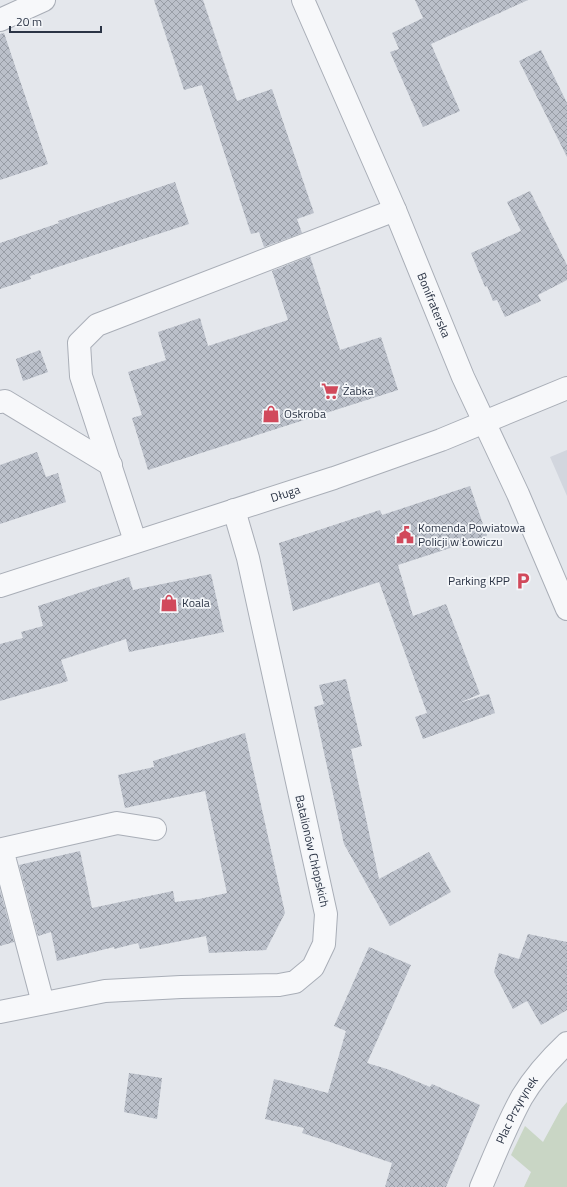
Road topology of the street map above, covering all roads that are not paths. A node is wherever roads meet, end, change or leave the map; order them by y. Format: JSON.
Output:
{"nodes":[{"id":1,"x":44,"y":0,"type":"edge"},
{"id":2,"x":303,"y":0,"type":"edge"},
{"id":3,"x":0,"y":20,"type":"edge"},
{"id":4,"x":394,"y":210,"type":"junction"},
{"id":5,"x":567,"y":388,"type":"edge"},
{"id":6,"x":0,"y":402,"type":"edge"},
{"id":7,"x":485,"y":422,"type":"junction"},
{"id":8,"x":111,"y":465,"type":"junction"},
{"id":9,"x":234,"y":510,"type":"junction"},
{"id":10,"x":135,"y":541,"type":"junction"},
{"id":11,"x":0,"y":586,"type":"edge"},
{"id":12,"x":567,"y":610,"type":"edge"},
{"id":13,"x":155,"y":829,"type":"dead end"},
{"id":14,"x":43,"y":1003,"type":"junction"},
{"id":15,"x":0,"y":1012,"type":"edge"},
{"id":16,"x":567,"y":1043,"type":"edge"},
{"id":17,"x":481,"y":1187,"type":"edge"}],
"edges":[{"from":1,"to":3,"type":"street"},
{"from":2,"to":4,"type":"street","name":"Bonifraterska"},
{"from":4,"to":7,"type":"street","name":"Bonifraterska"},
{"from":4,"to":8,"type":"street"},
{"from":5,"to":7,"type":"street","name":"Długa"},
{"from":6,"to":8,"type":"street"},
{"from":7,"to":9,"type":"street","name":"Długa"},
{"from":7,"to":12,"type":"street","name":"Bonifraterska"},
{"from":8,"to":10,"type":"street"},
{"from":9,"to":10,"type":"street","name":"Długa"},
{"from":9,"to":14,"type":"street","name":"Batalionów Chłopskich"},
{"from":10,"to":11,"type":"street","name":"Długa"},
{"from":13,"to":14,"type":"street"},
{"from":14,"to":15,"type":"street","name":"Batalionów Chłopskich"},
{"from":16,"to":17,"type":"street","name":"Plac Przyrynek"}]}
